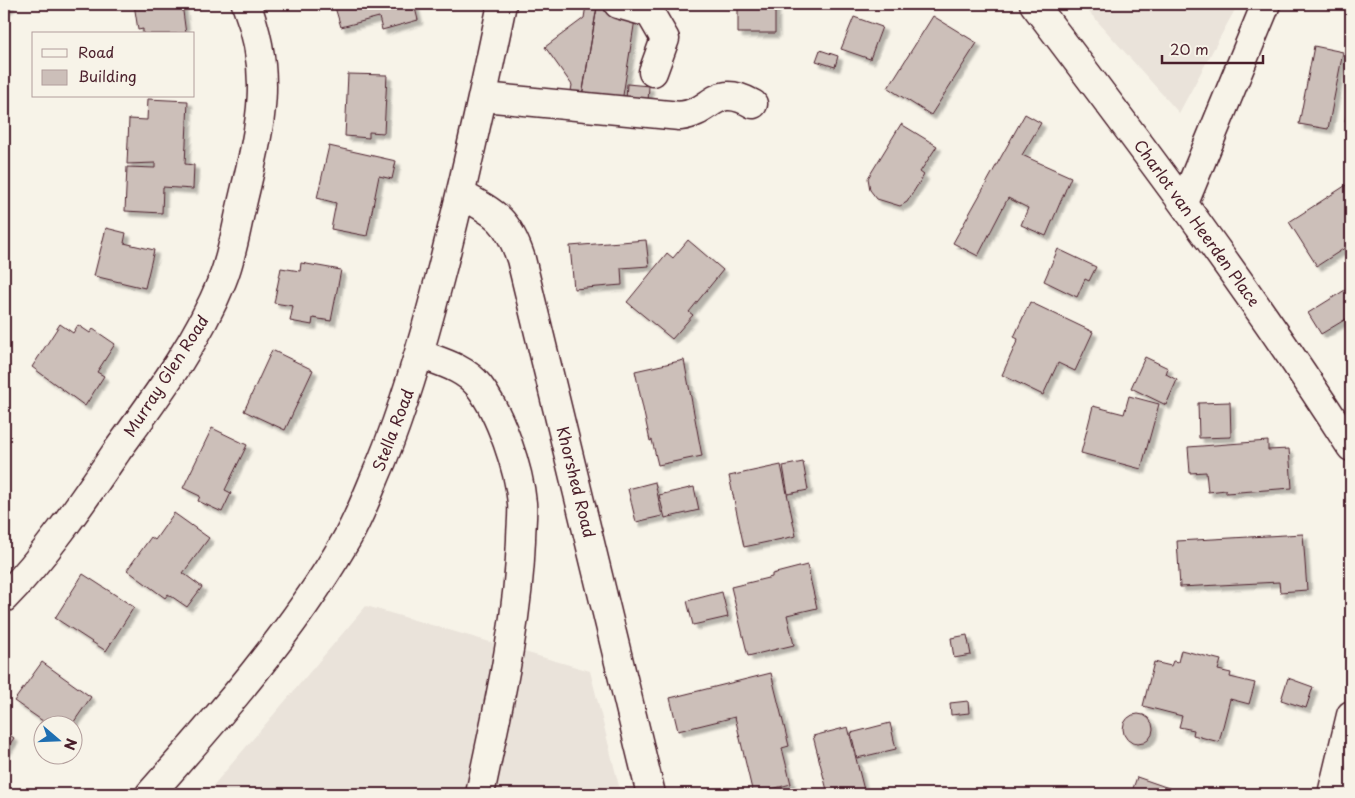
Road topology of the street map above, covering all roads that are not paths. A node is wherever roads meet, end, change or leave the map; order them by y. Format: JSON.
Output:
{"nodes":[{"id":1,"x":246,"y":4,"type":"edge"},
{"id":2,"x":502,"y":4,"type":"edge"},
{"id":3,"x":618,"y":4,"type":"edge"},
{"id":4,"x":1034,"y":4,"type":"edge"},
{"id":5,"x":1266,"y":4,"type":"edge"},
{"id":6,"x":653,"y":72,"type":"dead end"},
{"id":7,"x":483,"y":97,"type":"junction"},
{"id":8,"x":753,"y":104,"type":"dead end"},
{"id":9,"x":462,"y":195,"type":"junction"},
{"id":10,"x":1184,"y":203,"type":"junction"},
{"id":11,"x":420,"y":354,"type":"junction"},
{"id":12,"x":1351,"y":447,"type":"edge"},
{"id":13,"x":4,"y":598,"type":"edge"},
{"id":14,"x":1351,"y":715,"type":"edge"},
{"id":15,"x":150,"y":794,"type":"edge"},
{"id":16,"x":480,"y":794,"type":"edge"},
{"id":17,"x":651,"y":794,"type":"edge"},
{"id":18,"x":1332,"y":794,"type":"edge"}],
"edges":[{"from":1,"to":13,"type":"street","name":"Murray Glen Road"},
{"from":2,"to":7,"type":"street","name":"Stella Road"},
{"from":3,"to":6,"type":"street"},
{"from":4,"to":10,"type":"street","name":"Charlot van Heerden Place"},
{"from":5,"to":10,"type":"street"},
{"from":7,"to":8,"type":"street"},
{"from":7,"to":9,"type":"street","name":"Stella Road"},
{"from":9,"to":11,"type":"street","name":"Stella Road"},
{"from":9,"to":17,"type":"street","name":"Khorshed Road"},
{"from":10,"to":12,"type":"street","name":"Charlot van Heerden Place"},
{"from":11,"to":15,"type":"street","name":"Stella Road"},
{"from":11,"to":16,"type":"street"},
{"from":14,"to":18,"type":"street"}]}
